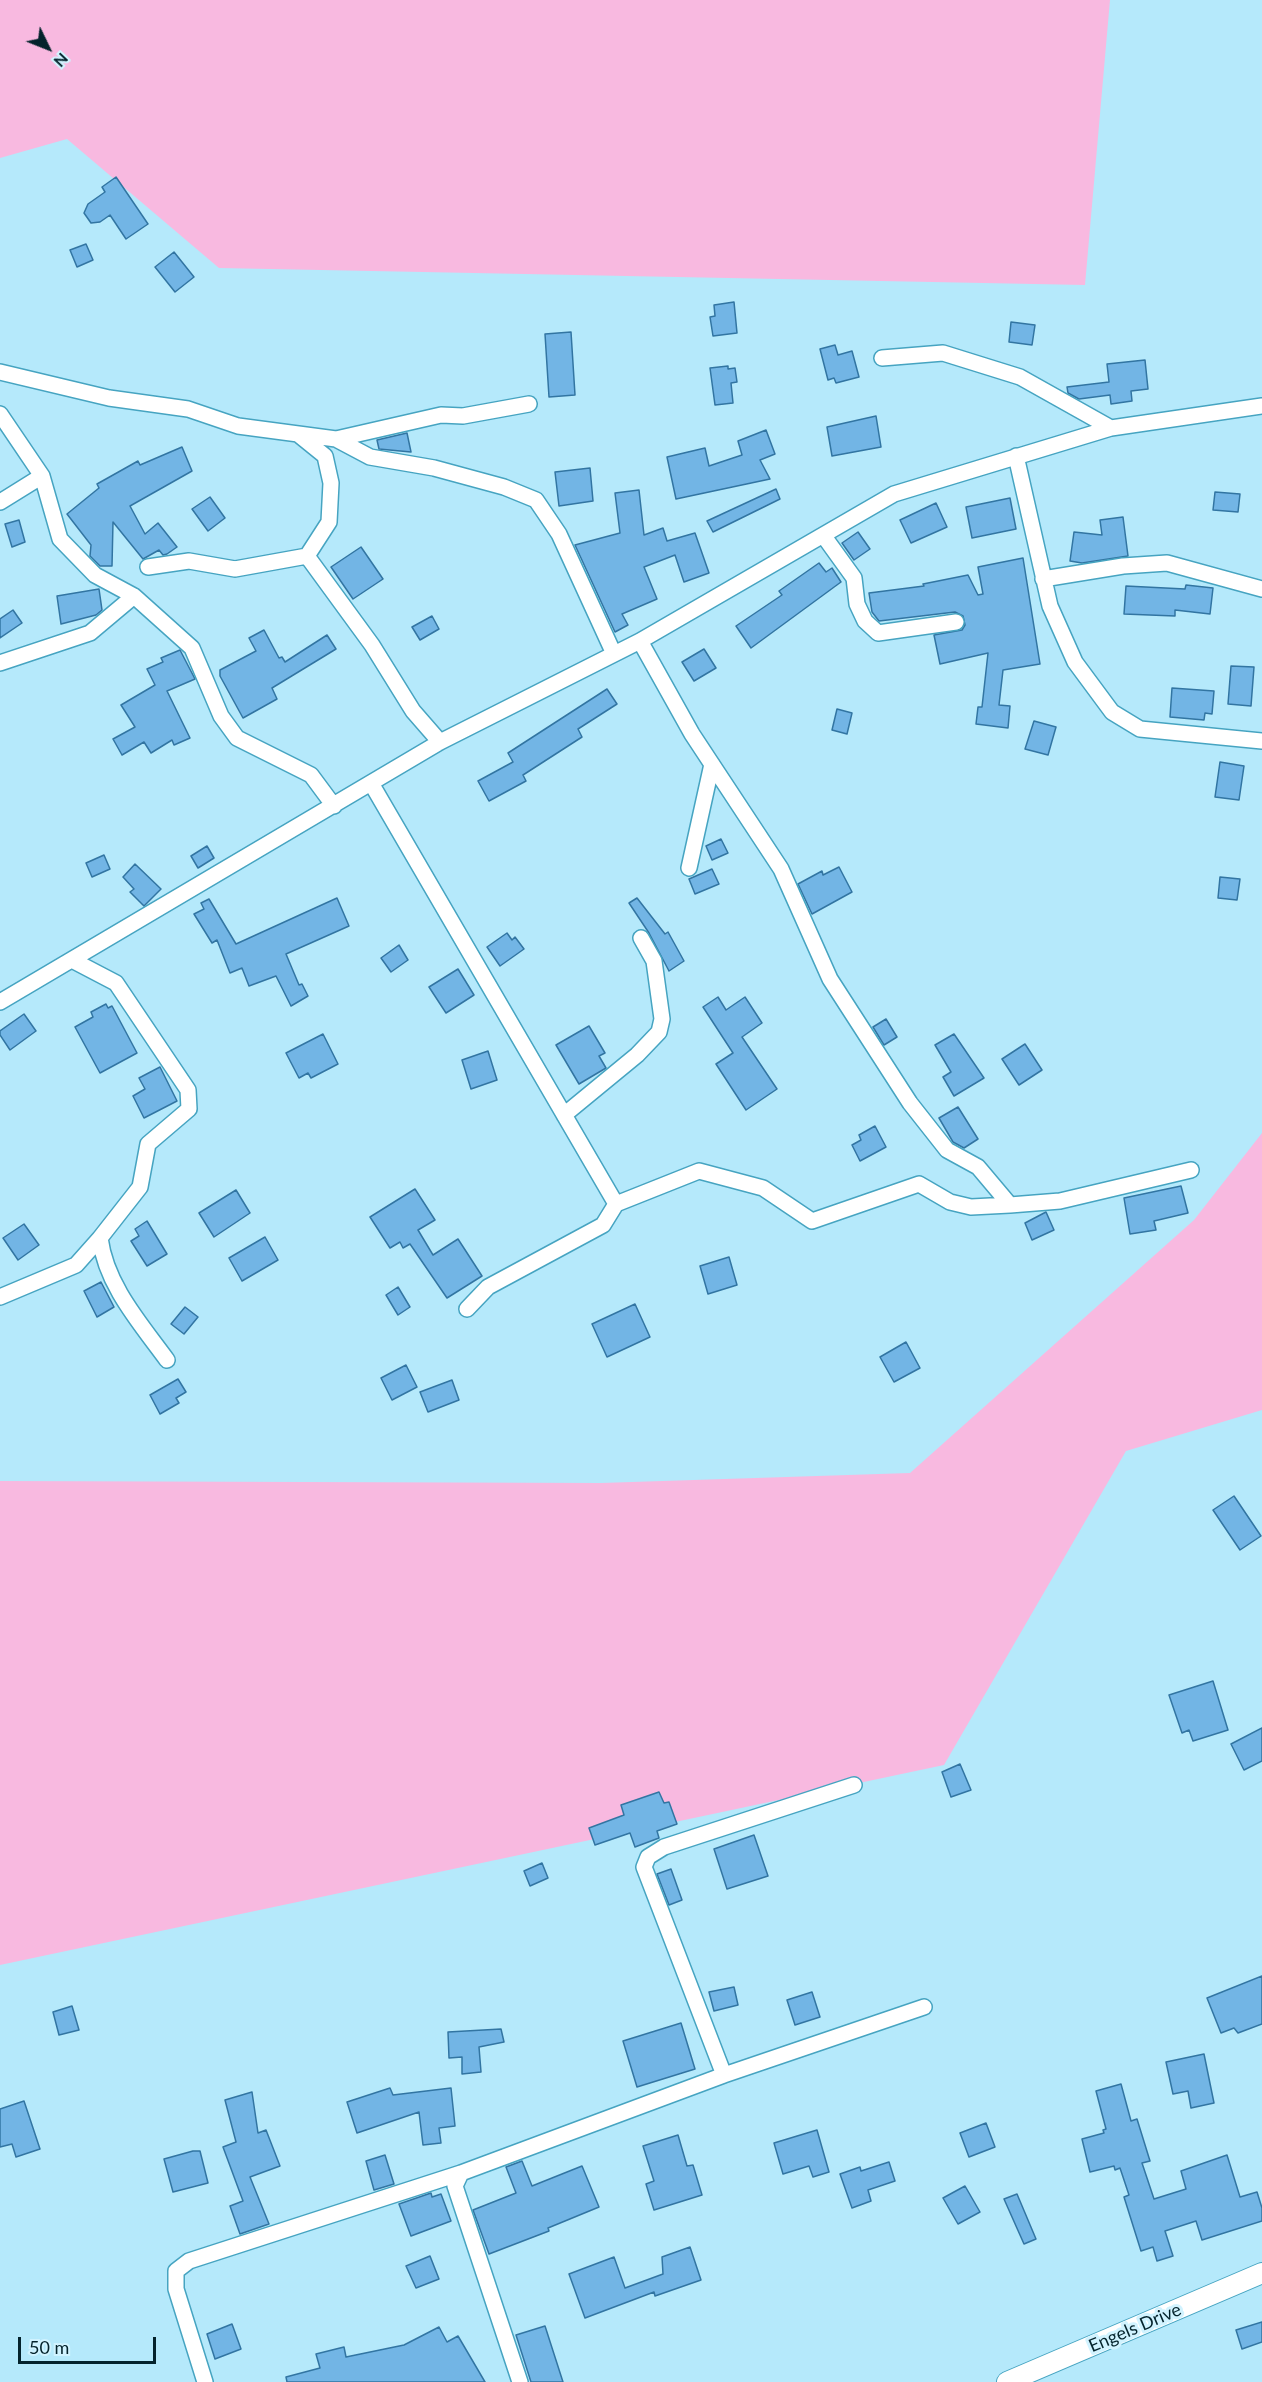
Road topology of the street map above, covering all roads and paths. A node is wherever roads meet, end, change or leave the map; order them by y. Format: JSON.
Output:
{"nodes":[{"id":1,"x":882,"y":358,"type":"dead end"},
{"id":2,"x":0,"y":372,"type":"edge"},
{"id":3,"x":529,"y":404,"type":"dead end"},
{"id":4,"x":1262,"y":406,"type":"edge"},
{"id":5,"x":0,"y":414,"type":"edge"},
{"id":6,"x":1112,"y":428,"type":"junction"},
{"id":7,"x":299,"y":435,"type":"junction"},
{"id":8,"x":336,"y":439,"type":"junction"},
{"id":9,"x":1016,"y":456,"type":"junction"},
{"id":10,"x":42,"y":476,"type":"junction"},
{"id":11,"x":0,"y":502,"type":"edge"},
{"id":12,"x":823,"y":535,"type":"junction"},
{"id":13,"x":307,"y":556,"type":"junction"},
{"id":14,"x":148,"y":567,"type":"dead end"},
{"id":15,"x":1043,"y":579,"type":"junction"},
{"id":16,"x":1262,"y":589,"type":"edge"},
{"id":17,"x":134,"y":596,"type":"junction"},
{"id":18,"x":956,"y":622,"type":"dead end"},
{"id":19,"x":640,"y":641,"type":"junction"},
{"id":20,"x":614,"y":654,"type":"junction"},
{"id":21,"x":0,"y":663,"type":"edge"},
{"id":22,"x":1262,"y":741,"type":"edge"},
{"id":23,"x":440,"y":742,"type":"junction"},
{"id":24,"x":712,"y":764,"type":"junction"},
{"id":25,"x":371,"y":783,"type":"junction"},
{"id":26,"x":334,"y":806,"type":"junction"},
{"id":27,"x":690,"y":868,"type":"dead end"},
{"id":28,"x":641,"y":938,"type":"dead end"},
{"id":29,"x":72,"y":960,"type":"junction"},
{"id":30,"x":0,"y":1002,"type":"edge"},
{"id":31,"x":564,"y":1115,"type":"junction"},
{"id":32,"x":1191,"y":1170,"type":"dead end"},
{"id":33,"x":616,"y":1204,"type":"junction"},
{"id":34,"x":1010,"y":1206,"type":"junction"},
{"id":35,"x":100,"y":1238,"type":"junction"},
{"id":36,"x":0,"y":1297,"type":"edge"},
{"id":37,"x":467,"y":1309,"type":"dead end"},
{"id":38,"x":167,"y":1360,"type":"dead end"},
{"id":39,"x":854,"y":1785,"type":"dead end"},
{"id":40,"x":924,"y":2007,"type":"dead end"},
{"id":41,"x":724,"y":2075,"type":"junction"},
{"id":42,"x":461,"y":2173,"type":"junction"},
{"id":43,"x":1262,"y":2273,"type":"edge"},
{"id":44,"x":205,"y":2382,"type":"edge"},
{"id":45,"x":520,"y":2382,"type":"edge"},
{"id":46,"x":1007,"y":2382,"type":"edge"}],
"edges":[{"from":1,"to":6,"type":"street"},
{"from":2,"to":7,"type":"street"},
{"from":3,"to":8,"type":"street"},
{"from":4,"to":6,"type":"street"},
{"from":5,"to":10,"type":"street"},
{"from":6,"to":9,"type":"street"},
{"from":7,"to":8,"type":"street"},
{"from":7,"to":13,"type":"street"},
{"from":8,"to":20,"type":"street"},
{"from":9,"to":12,"type":"street"},
{"from":9,"to":15,"type":"street"},
{"from":10,"to":11,"type":"street"},
{"from":10,"to":17,"type":"street"},
{"from":12,"to":18,"type":"street"},
{"from":12,"to":19,"type":"street"},
{"from":13,"to":14,"type":"street"},
{"from":13,"to":23,"type":"street"},
{"from":15,"to":16,"type":"street"},
{"from":15,"to":22,"type":"street"},
{"from":17,"to":21,"type":"street"},
{"from":17,"to":26,"type":"street"},
{"from":19,"to":20,"type":"street"},
{"from":19,"to":24,"type":"street"},
{"from":20,"to":23,"type":"street"},
{"from":23,"to":25,"type":"street"},
{"from":24,"to":27,"type":"street"},
{"from":24,"to":34,"type":"street"},
{"from":25,"to":26,"type":"street"},
{"from":25,"to":31,"type":"street"},
{"from":26,"to":29,"type":"street"},
{"from":28,"to":31,"type":"street"},
{"from":29,"to":30,"type":"street"},
{"from":29,"to":35,"type":"street"},
{"from":31,"to":33,"type":"street"},
{"from":32,"to":34,"type":"street"},
{"from":33,"to":34,"type":"street"},
{"from":33,"to":37,"type":"street"},
{"from":35,"to":36,"type":"street"},
{"from":35,"to":38,"type":"street"},
{"from":39,"to":41,"type":"street"},
{"from":40,"to":41,"type":"street"},
{"from":41,"to":42,"type":"street"},
{"from":42,"to":44,"type":"street"},
{"from":42,"to":45,"type":"street"},
{"from":43,"to":46,"type":"street","name":"Engels Drive"}]}
